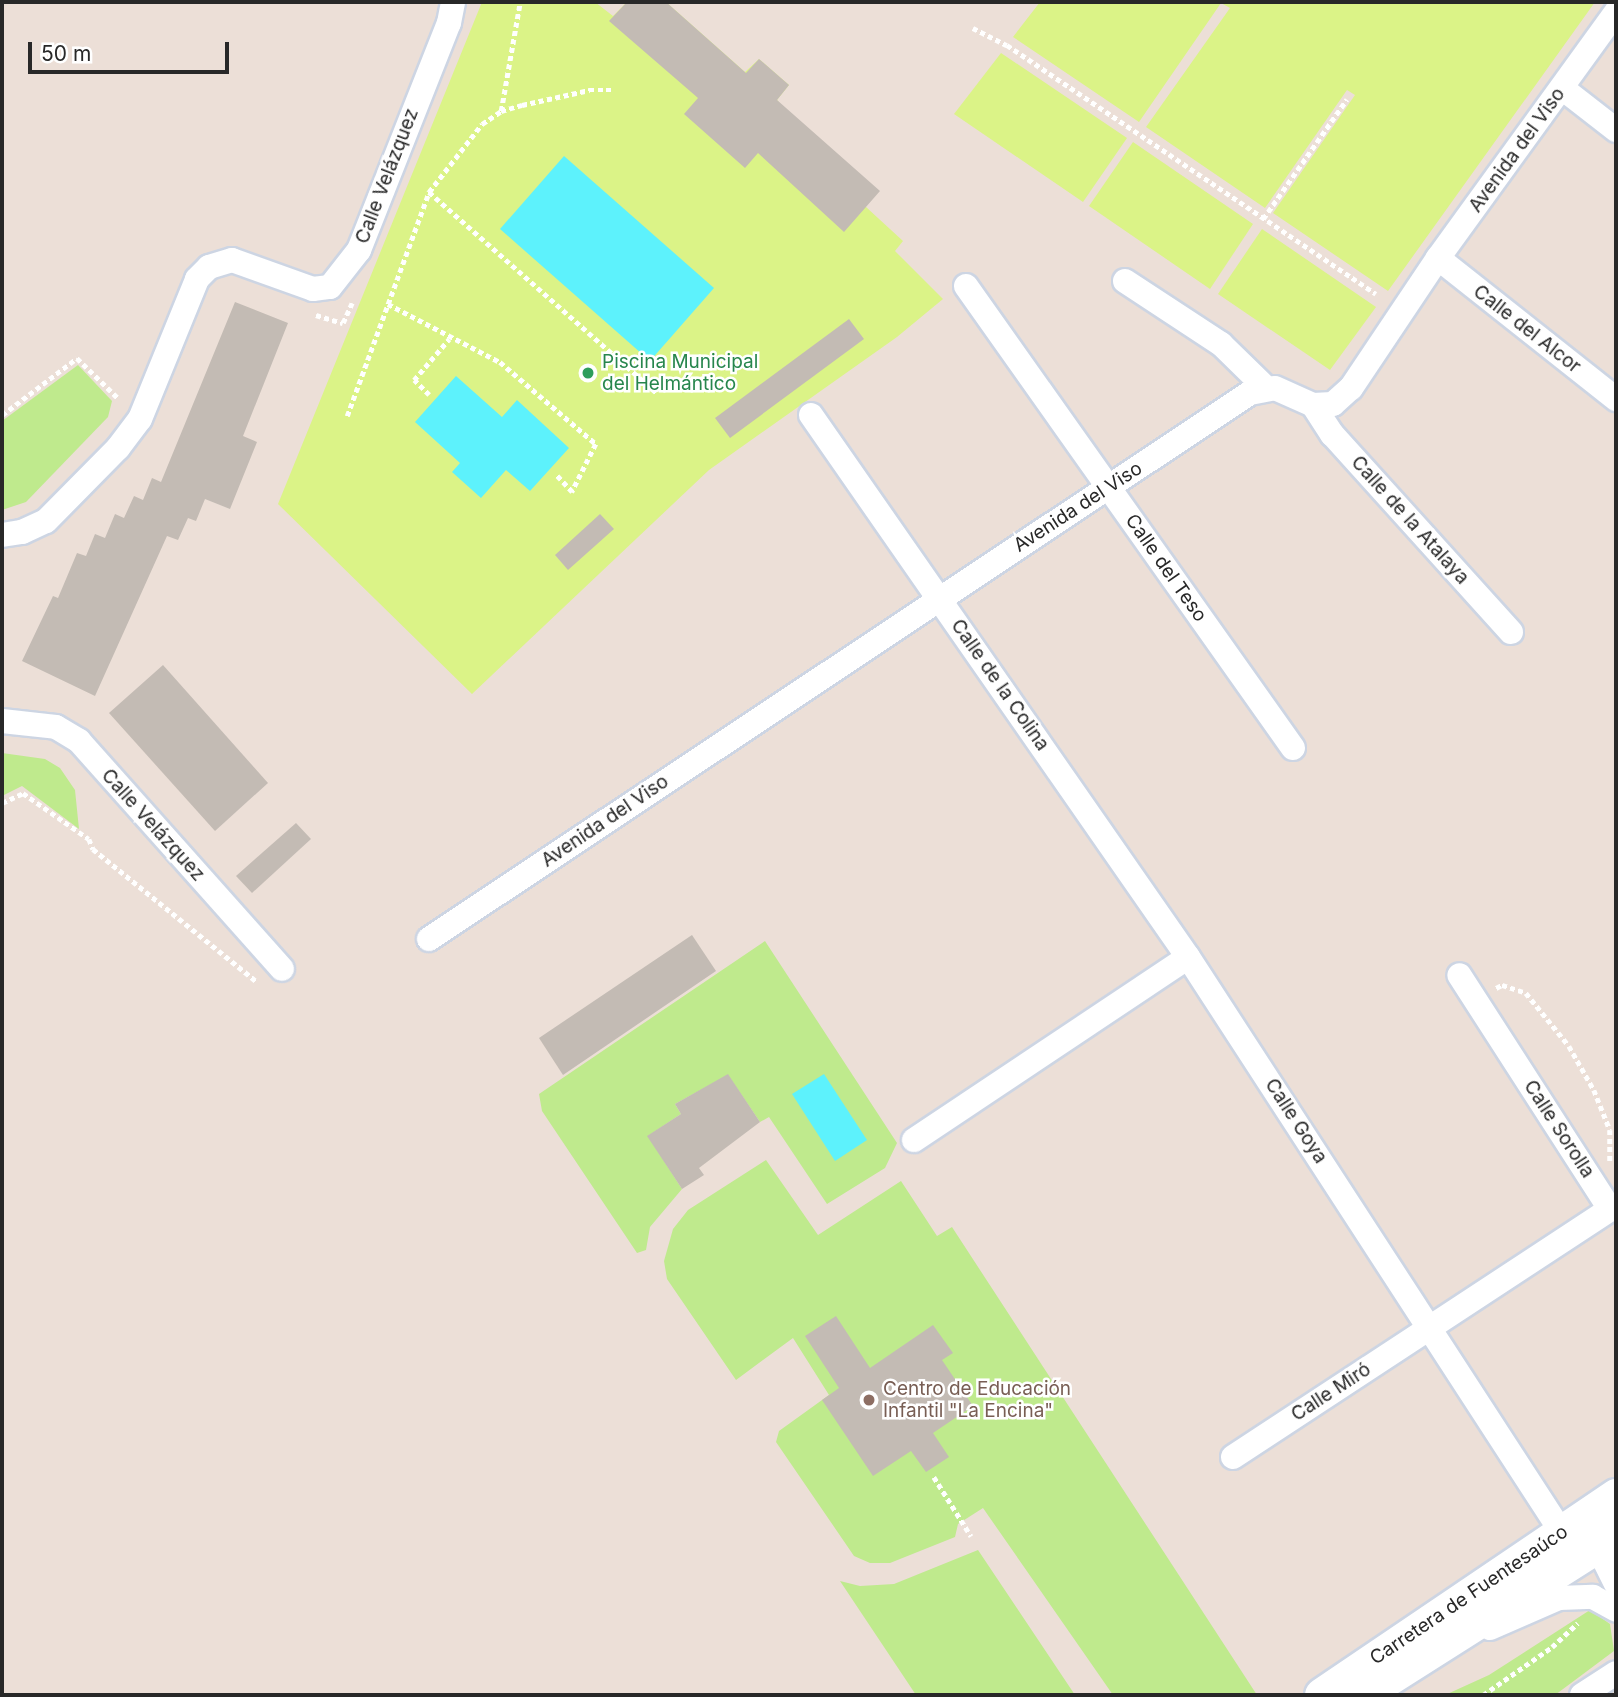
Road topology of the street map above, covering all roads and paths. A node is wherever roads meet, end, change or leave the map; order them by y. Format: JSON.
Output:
{"nodes":[{"id":1,"x":453,"y":2,"type":"edge"},
{"id":2,"x":520,"y":2,"type":"edge"},
{"id":3,"x":1616,"y":12,"type":"edge"},
{"id":4,"x":973,"y":27,"type":"dead end"},
{"id":5,"x":1562,"y":88,"type":"junction"},
{"id":6,"x":612,"y":90,"type":"dead end"},
{"id":7,"x":1347,"y":99,"type":"dead end"},
{"id":8,"x":501,"y":111,"type":"junction"},
{"id":9,"x":1616,"y":130,"type":"edge"},
{"id":10,"x":429,"y":192,"type":"junction"},
{"id":11,"x":1264,"y":219,"type":"junction"},
{"id":12,"x":1438,"y":258,"type":"junction"},
{"id":13,"x":352,"y":260,"type":"junction"},
{"id":14,"x":1125,"y":281,"type":"dead end"},
{"id":15,"x":967,"y":286,"type":"dead end"},
{"id":16,"x":1376,"y":294,"type":"dead end"},
{"id":17,"x":388,"y":304,"type":"junction"},
{"id":18,"x":309,"y":312,"type":"dead end"},
{"id":19,"x":449,"y":339,"type":"junction"},
{"id":20,"x":1265,"y":387,"type":"junction"},
{"id":21,"x":656,"y":392,"type":"dead end"},
{"id":22,"x":429,"y":395,"type":"dead end"},
{"id":23,"x":1616,"y":399,"type":"edge"},
{"id":24,"x":119,"y":400,"type":"dead end"},
{"id":25,"x":1313,"y":405,"type":"junction"},
{"id":26,"x":2,"y":415,"type":"edge"},
{"id":27,"x":811,"y":415,"type":"dead end"},
{"id":28,"x":347,"y":416,"type":"dead end"},
{"id":29,"x":556,"y":475,"type":"dead end"},
{"id":30,"x":1109,"y":487,"type":"junction"},
{"id":31,"x":2,"y":535,"type":"edge"},
{"id":32,"x":940,"y":598,"type":"junction"},
{"id":33,"x":1511,"y":632,"type":"dead end"},
{"id":34,"x":2,"y":721,"type":"edge"},
{"id":35,"x":1293,"y":748,"type":"dead end"},
{"id":36,"x":2,"y":803,"type":"edge"},
{"id":37,"x":89,"y":839,"type":"dead end"},
{"id":38,"x":429,"y":939,"type":"dead end"},
{"id":39,"x":1188,"y":957,"type":"junction"},
{"id":40,"x":282,"y":969,"type":"dead end"},
{"id":41,"x":1459,"y":975,"type":"dead end"},
{"id":42,"x":1474,"y":998,"type":"junction"},
{"id":43,"x":914,"y":1140,"type":"dead end"},
{"id":44,"x":1598,"y":1191,"type":"junction"},
{"id":45,"x":1430,"y":1327,"type":"junction"},
{"id":46,"x":1233,"y":1457,"type":"dead end"},
{"id":47,"x":934,"y":1478,"type":"dead end"},
{"id":48,"x":1616,"y":1496,"type":"edge"},
{"id":49,"x":1616,"y":1516,"type":"edge"},
{"id":50,"x":1566,"y":1528,"type":"junction"},
{"id":51,"x":971,"y":1536,"type":"dead end"},
{"id":52,"x":1607,"y":1539,"type":"edge"},
{"id":53,"x":1611,"y":1599,"type":"edge"},
{"id":54,"x":1514,"y":1600,"type":"junction"},
{"id":55,"x":1438,"y":1650,"type":"junction"},
{"id":56,"x":1616,"y":1673,"type":"edge"},
{"id":57,"x":1322,"y":1695,"type":"edge"},
{"id":58,"x":1361,"y":1695,"type":"edge"},
{"id":59,"x":1483,"y":1695,"type":"edge"},
{"id":60,"x":1582,"y":1695,"type":"edge"}],
"edges":[{"from":1,"to":13,"type":"street","name":"Calle Velázquez"},
{"from":2,"to":8,"type":"path"},
{"from":3,"to":5,"type":"street","name":"Avenida del Viso"},
{"from":4,"to":11,"type":"path"},
{"from":5,"to":9,"type":"street"},
{"from":5,"to":12,"type":"street","name":"Avenida del Viso"},
{"from":6,"to":8,"type":"path"},
{"from":7,"to":11,"type":"path"},
{"from":8,"to":10,"type":"path"},
{"from":10,"to":17,"type":"path"},
{"from":10,"to":21,"type":"path"},
{"from":11,"to":16,"type":"path"},
{"from":12,"to":23,"type":"street","name":"Calle del Alcor"},
{"from":12,"to":25,"type":"street","name":"Avenida del Viso"},
{"from":13,"to":18,"type":"path"},
{"from":13,"to":31,"type":"street","name":"Calle Velázquez"},
{"from":14,"to":20,"type":"street"},
{"from":15,"to":30,"type":"street","name":"Calle del Teso"},
{"from":17,"to":19,"type":"path"},
{"from":17,"to":28,"type":"path"},
{"from":19,"to":22,"type":"path"},
{"from":19,"to":29,"type":"path"},
{"from":20,"to":25,"type":"street"},
{"from":20,"to":30,"type":"street","name":"Avenida del Viso"},
{"from":24,"to":26,"type":"path"},
{"from":25,"to":33,"type":"street","name":"Calle de la Atalaya"},
{"from":27,"to":32,"type":"street","name":"Calle de la Colina"},
{"from":30,"to":32,"type":"street","name":"Avenida del Viso"},
{"from":30,"to":35,"type":"street","name":"Calle del Teso"},
{"from":32,"to":38,"type":"street","name":"Avenida del Viso"},
{"from":32,"to":39,"type":"street","name":"Calle de la Colina"},
{"from":34,"to":40,"type":"street","name":"Calle Velázquez"},
{"from":36,"to":37,"type":"path"},
{"from":39,"to":43,"type":"street"},
{"from":39,"to":45,"type":"street","name":"Calle Goya"},
{"from":41,"to":42,"type":"street","name":"Calle Sorolla"},
{"from":42,"to":44,"type":"street","name":"Calle Sorolla"},
{"from":42,"to":44,"type":"path"},
{"from":44,"to":45,"type":"street","name":"Calle Sorolla"},
{"from":45,"to":46,"type":"street","name":"Calle Miró"},
{"from":45,"to":50,"type":"street","name":"Calle Goya"},
{"from":47,"to":51,"type":"path"},
{"from":48,"to":50,"type":"main road","name":"Carretera de Fuentesaúco"},
{"from":49,"to":52,"type":"main road"},
{"from":50,"to":52,"type":"street","name":"Calle Goya"},
{"from":50,"to":54,"type":"main road"},
{"from":50,"to":57,"type":"main road","name":"Carretera de Fuentesaúco"},
{"from":52,"to":53,"type":"street"},
{"from":52,"to":54,"type":"main road","name":"Carretera de Fuentesaúco"},
{"from":53,"to":55,"type":"street"},
{"from":53,"to":59,"type":"path"},
{"from":54,"to":55,"type":"main road","name":"Carretera de Fuentesaúco"},
{"from":55,"to":58,"type":"main road","name":"Carretera de Fuentesaúco"},
{"from":56,"to":60,"type":"street"}]}
